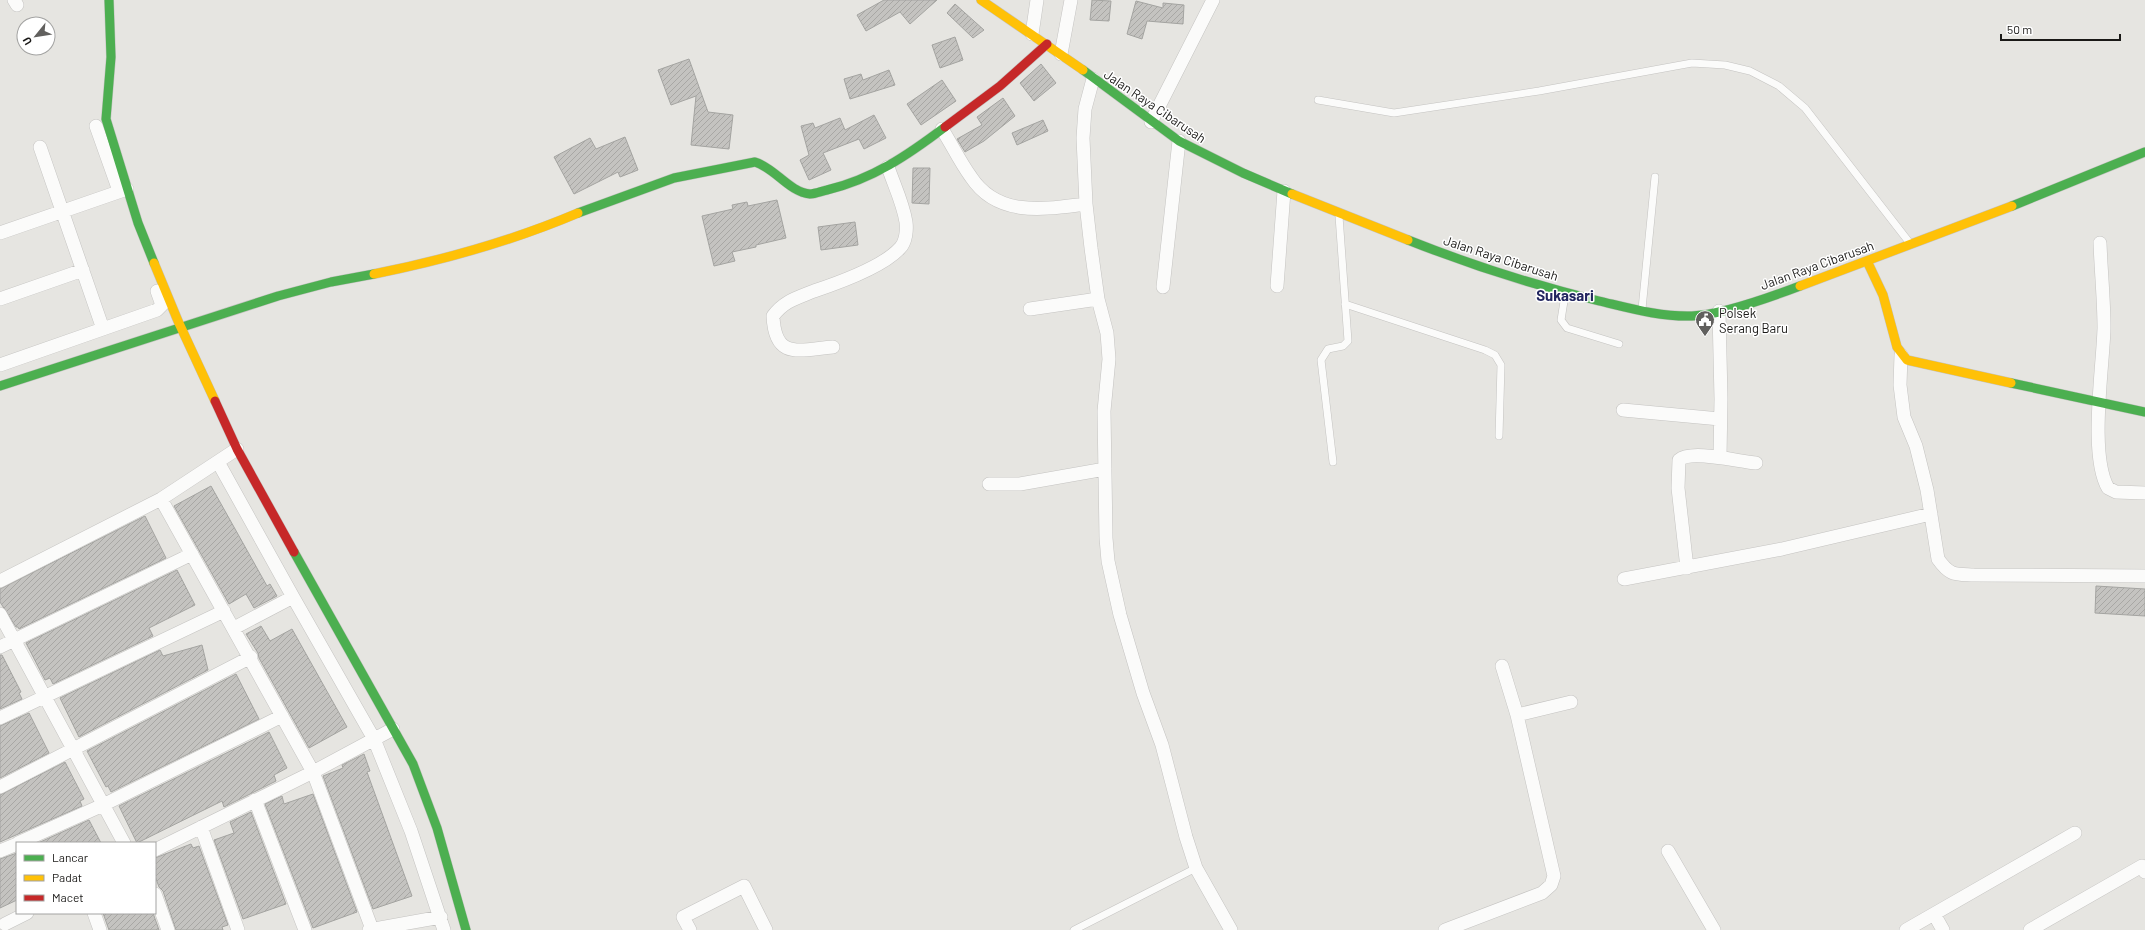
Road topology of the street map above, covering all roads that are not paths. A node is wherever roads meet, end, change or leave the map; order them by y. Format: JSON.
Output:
{"nodes":[{"id":1,"x":109,"y":0,"type":"edge"},
{"id":2,"x":981,"y":0,"type":"edge"},
{"id":3,"x":1037,"y":0,"type":"edge"},
{"id":4,"x":1071,"y":0,"type":"edge"},
{"id":5,"x":1212,"y":0,"type":"edge"},
{"id":6,"x":1032,"y":34,"type":"junction"},
{"id":7,"x":1047,"y":44,"type":"junction"},
{"id":8,"x":1061,"y":54,"type":"junction"},
{"id":9,"x":1093,"y":79,"type":"junction"},
{"id":10,"x":1318,"y":100,"type":"dead end"},
{"id":11,"x":1151,"y":122,"type":"junction"},
{"id":12,"x":96,"y":126,"type":"dead end"},
{"id":13,"x":942,"y":129,"type":"junction"},
{"id":14,"x":1179,"y":141,"type":"junction"},
{"id":15,"x":40,"y":147,"type":"dead end"},
{"id":16,"x":2145,"y":152,"type":"edge"},
{"id":17,"x":888,"y":167,"type":"junction"},
{"id":18,"x":1655,"y":177,"type":"dead end"},
{"id":19,"x":123,"y":190,"type":"junction"},
{"id":20,"x":1284,"y":191,"type":"junction"},
{"id":21,"x":1086,"y":204,"type":"junction"},
{"id":22,"x":62,"y":211,"type":"junction"},
{"id":23,"x":1339,"y":214,"type":"junction"},
{"id":24,"x":0,"y":233,"type":"edge"},
{"id":25,"x":2100,"y":243,"type":"dead end"},
{"id":26,"x":1911,"y":244,"type":"junction"},
{"id":27,"x":1867,"y":260,"type":"junction"},
{"id":28,"x":82,"y":270,"type":"junction"},
{"id":29,"x":1277,"y":286,"type":"dead end"},
{"id":30,"x":1163,"y":287,"type":"dead end"},
{"id":31,"x":1566,"y":292,"type":"junction"},
{"id":32,"x":0,"y":299,"type":"edge"},
{"id":33,"x":1098,"y":299,"type":"junction"},
{"id":34,"x":1345,"y":304,"type":"junction"},
{"id":35,"x":1030,"y":309,"type":"dead end"},
{"id":36,"x":1641,"y":311,"type":"junction"},
{"id":37,"x":1719,"y":311,"type":"junction"},
{"id":38,"x":103,"y":328,"type":"junction"},
{"id":39,"x":181,"y":328,"type":"junction"},
{"id":40,"x":1619,"y":344,"type":"dead end"},
{"id":41,"x":833,"y":347,"type":"dead end"},
{"id":42,"x":1900,"y":355,"type":"junction"},
{"id":43,"x":0,"y":365,"type":"edge"},
{"id":44,"x":0,"y":386,"type":"edge"},
{"id":45,"x":2099,"y":401,"type":"junction"},
{"id":46,"x":1622,"y":410,"type":"dead end"},
{"id":47,"x":2145,"y":412,"type":"edge"},
{"id":48,"x":1720,"y":419,"type":"junction"},
{"id":49,"x":1499,"y":436,"type":"dead end"},
{"id":50,"x":237,"y":449,"type":"junction"},
{"id":51,"x":1720,"y":457,"type":"junction"},
{"id":52,"x":218,"y":462,"type":"junction"},
{"id":53,"x":1332,"y":462,"type":"dead end"},
{"id":54,"x":1756,"y":463,"type":"dead end"},
{"id":55,"x":1105,"y":469,"type":"junction"},
{"id":56,"x":989,"y":484,"type":"dead end"},
{"id":57,"x":2145,"y":493,"type":"edge"},
{"id":58,"x":161,"y":499,"type":"junction"},
{"id":59,"x":1931,"y":514,"type":"junction"},
{"id":60,"x":192,"y":554,"type":"junction"},
{"id":61,"x":1687,"y":568,"type":"junction"},
{"id":62,"x":2145,"y":576,"type":"edge"},
{"id":63,"x":1624,"y":579,"type":"dead end"},
{"id":64,"x":0,"y":581,"type":"edge"},
{"id":65,"x":292,"y":597,"type":"junction"},
{"id":66,"x":224,"y":611,"type":"junction"},
{"id":67,"x":0,"y":614,"type":"edge"},
{"id":68,"x":234,"y":628,"type":"junction"},
{"id":69,"x":14,"y":640,"type":"junction"},
{"id":70,"x":0,"y":647,"type":"edge"},
{"id":71,"x":251,"y":657,"type":"junction"},
{"id":72,"x":1502,"y":666,"type":"dead end"},
{"id":73,"x":45,"y":696,"type":"junction"},
{"id":74,"x":1571,"y":702,"type":"dead end"},
{"id":75,"x":1517,"y":715,"type":"junction"},
{"id":76,"x":282,"y":716,"type":"junction"},
{"id":77,"x":0,"y":718,"type":"edge"},
{"id":78,"x":393,"y":729,"type":"junction"},
{"id":79,"x":374,"y":739,"type":"junction"},
{"id":80,"x":74,"y":750,"type":"junction"},
{"id":81,"x":314,"y":772,"type":"junction"},
{"id":82,"x":0,"y":787,"type":"edge"},
{"id":83,"x":255,"y":800,"type":"junction"},
{"id":84,"x":103,"y":804,"type":"junction"},
{"id":85,"x":201,"y":827,"type":"junction"},
{"id":86,"x":2075,"y":833,"type":"dead end"},
{"id":87,"x":20,"y":842,"type":"edge"},
{"id":88,"x":123,"y":842,"type":"edge"},
{"id":89,"x":16,"y":844,"type":"edge"},
{"id":90,"x":156,"y":850,"type":"edge"},
{"id":91,"x":0,"y":851,"type":"edge"},
{"id":92,"x":1668,"y":851,"type":"dead end"},
{"id":93,"x":1196,"y":868,"type":"junction"},
{"id":94,"x":2145,"y":872,"type":"edge"},
{"id":95,"x":156,"y":897,"type":"edge"},
{"id":96,"x":24,"y":914,"type":"edge"},
{"id":97,"x":94,"y":914,"type":"edge"},
{"id":98,"x":1934,"y":914,"type":"junction"},
{"id":99,"x":441,"y":917,"type":"junction"},
{"id":100,"x":2,"y":923,"type":"edge"},
{"id":101,"x":19,"y":930,"type":"edge"},
{"id":102,"x":100,"y":930,"type":"edge"},
{"id":103,"x":168,"y":930,"type":"edge"},
{"id":104,"x":238,"y":930,"type":"edge"},
{"id":105,"x":305,"y":930,"type":"edge"},
{"id":106,"x":371,"y":930,"type":"edge"},
{"id":107,"x":444,"y":930,"type":"edge"},
{"id":108,"x":466,"y":930,"type":"edge"},
{"id":109,"x":690,"y":930,"type":"edge"},
{"id":110,"x":766,"y":930,"type":"edge"},
{"id":111,"x":1074,"y":930,"type":"edge"},
{"id":112,"x":1231,"y":930,"type":"edge"},
{"id":113,"x":1445,"y":930,"type":"edge"},
{"id":114,"x":1714,"y":930,"type":"edge"},
{"id":115,"x":1906,"y":930,"type":"edge"},
{"id":116,"x":1943,"y":930,"type":"edge"},
{"id":117,"x":2030,"y":930,"type":"edge"}],
"edges":[{"from":1,"to":19,"type":"street"},
{"from":2,"to":6,"type":"street","name":"Jalan Raya Cibarusah"},
{"from":3,"to":6,"type":"street"},
{"from":4,"to":8,"type":"street"},
{"from":5,"to":11,"type":"street"},
{"from":6,"to":7,"type":"street","name":"Jalan Raya Cibarusah"},
{"from":7,"to":8,"type":"street","name":"Jalan Raya Cibarusah"},
{"from":7,"to":13,"type":"street"},
{"from":8,"to":9,"type":"street","name":"Jalan Raya Cibarusah"},
{"from":9,"to":11,"type":"street","name":"Jalan Raya Cibarusah"},
{"from":9,"to":21,"type":"street"},
{"from":10,"to":26,"type":"lane"},
{"from":11,"to":14,"type":"street","name":"Jalan Raya Cibarusah"},
{"from":12,"to":19,"type":"street"},
{"from":13,"to":17,"type":"street"},
{"from":13,"to":21,"type":"street"},
{"from":14,"to":20,"type":"street","name":"Jalan Raya Cibarusah"},
{"from":14,"to":30,"type":"street"},
{"from":15,"to":22,"type":"street"},
{"from":16,"to":26,"type":"street","name":"Jalan Raya Cibarusah"},
{"from":17,"to":39,"type":"street"},
{"from":17,"to":41,"type":"street"},
{"from":18,"to":36,"type":"lane"},
{"from":19,"to":22,"type":"street"},
{"from":19,"to":38,"type":"street"},
{"from":19,"to":39,"type":"street"},
{"from":20,"to":23,"type":"street","name":"Jalan Raya Cibarusah"},
{"from":20,"to":29,"type":"street"},
{"from":21,"to":33,"type":"street"},
{"from":22,"to":24,"type":"street"},
{"from":22,"to":28,"type":"street"},
{"from":23,"to":31,"type":"street","name":"Jalan Raya Cibarusah"},
{"from":23,"to":34,"type":"lane"},
{"from":25,"to":45,"type":"street"},
{"from":26,"to":27,"type":"street","name":"Jalan Raya Cibarusah"},
{"from":27,"to":37,"type":"street","name":"Jalan Raya Cibarusah"},
{"from":27,"to":42,"type":"street"},
{"from":28,"to":32,"type":"street"},
{"from":28,"to":38,"type":"street"},
{"from":31,"to":36,"type":"street","name":"Jalan Raya Cibarusah"},
{"from":31,"to":40,"type":"lane"},
{"from":33,"to":35,"type":"street"},
{"from":33,"to":55,"type":"street"},
{"from":34,"to":49,"type":"lane"},
{"from":34,"to":53,"type":"lane"},
{"from":36,"to":37,"type":"street","name":"Jalan Raya Cibarusah"},
{"from":37,"to":48,"type":"street"},
{"from":38,"to":43,"type":"street"},
{"from":39,"to":44,"type":"street"},
{"from":39,"to":50,"type":"street"},
{"from":42,"to":45,"type":"street"},
{"from":42,"to":59,"type":"street"},
{"from":45,"to":47,"type":"street"},
{"from":45,"to":57,"type":"street"},
{"from":46,"to":48,"type":"street"},
{"from":48,"to":51,"type":"street"},
{"from":50,"to":52,"type":"street"},
{"from":50,"to":78,"type":"street"},
{"from":51,"to":54,"type":"street"},
{"from":51,"to":61,"type":"street"},
{"from":52,"to":58,"type":"street"},
{"from":52,"to":65,"type":"street"},
{"from":55,"to":56,"type":"street"},
{"from":55,"to":93,"type":"street"},
{"from":58,"to":60,"type":"street"},
{"from":58,"to":64,"type":"street"},
{"from":59,"to":61,"type":"street"},
{"from":59,"to":62,"type":"street"},
{"from":60,"to":66,"type":"street"},
{"from":60,"to":69,"type":"street"},
{"from":61,"to":63,"type":"street"},
{"from":65,"to":68,"type":"street"},
{"from":65,"to":79,"type":"street"},
{"from":66,"to":68,"type":"street"},
{"from":66,"to":73,"type":"street"},
{"from":67,"to":69,"type":"street"},
{"from":68,"to":71,"type":"street"},
{"from":69,"to":70,"type":"street"},
{"from":69,"to":73,"type":"street"},
{"from":71,"to":76,"type":"street"},
{"from":71,"to":80,"type":"street"},
{"from":72,"to":75,"type":"street"},
{"from":73,"to":77,"type":"street"},
{"from":73,"to":80,"type":"street"},
{"from":74,"to":75,"type":"street"},
{"from":75,"to":113,"type":"street"},
{"from":76,"to":81,"type":"street"},
{"from":76,"to":84,"type":"street"},
{"from":78,"to":79,"type":"street"},
{"from":78,"to":108,"type":"street"},
{"from":79,"to":81,"type":"street"},
{"from":79,"to":99,"type":"street"},
{"from":80,"to":82,"type":"street"},
{"from":80,"to":84,"type":"street"},
{"from":81,"to":83,"type":"street"},
{"from":81,"to":106,"type":"street"},
{"from":83,"to":85,"type":"street"},
{"from":83,"to":105,"type":"street"},
{"from":84,"to":87,"type":"street"},
{"from":84,"to":88,"type":"street"},
{"from":85,"to":90,"type":"street"},
{"from":85,"to":104,"type":"street"},
{"from":86,"to":98,"type":"street"},
{"from":89,"to":91,"type":"street"},
{"from":92,"to":114,"type":"street"},
{"from":93,"to":111,"type":"lane"},
{"from":93,"to":112,"type":"street"},
{"from":94,"to":117,"type":"street"},
{"from":95,"to":103,"type":"street"},
{"from":96,"to":100,"type":"street"},
{"from":97,"to":102,"type":"street"},
{"from":98,"to":115,"type":"street"},
{"from":98,"to":116,"type":"street"},
{"from":99,"to":106,"type":"street"},
{"from":99,"to":107,"type":"street"},
{"from":100,"to":101,"type":"street"},
{"from":109,"to":110,"type":"street"}]}
